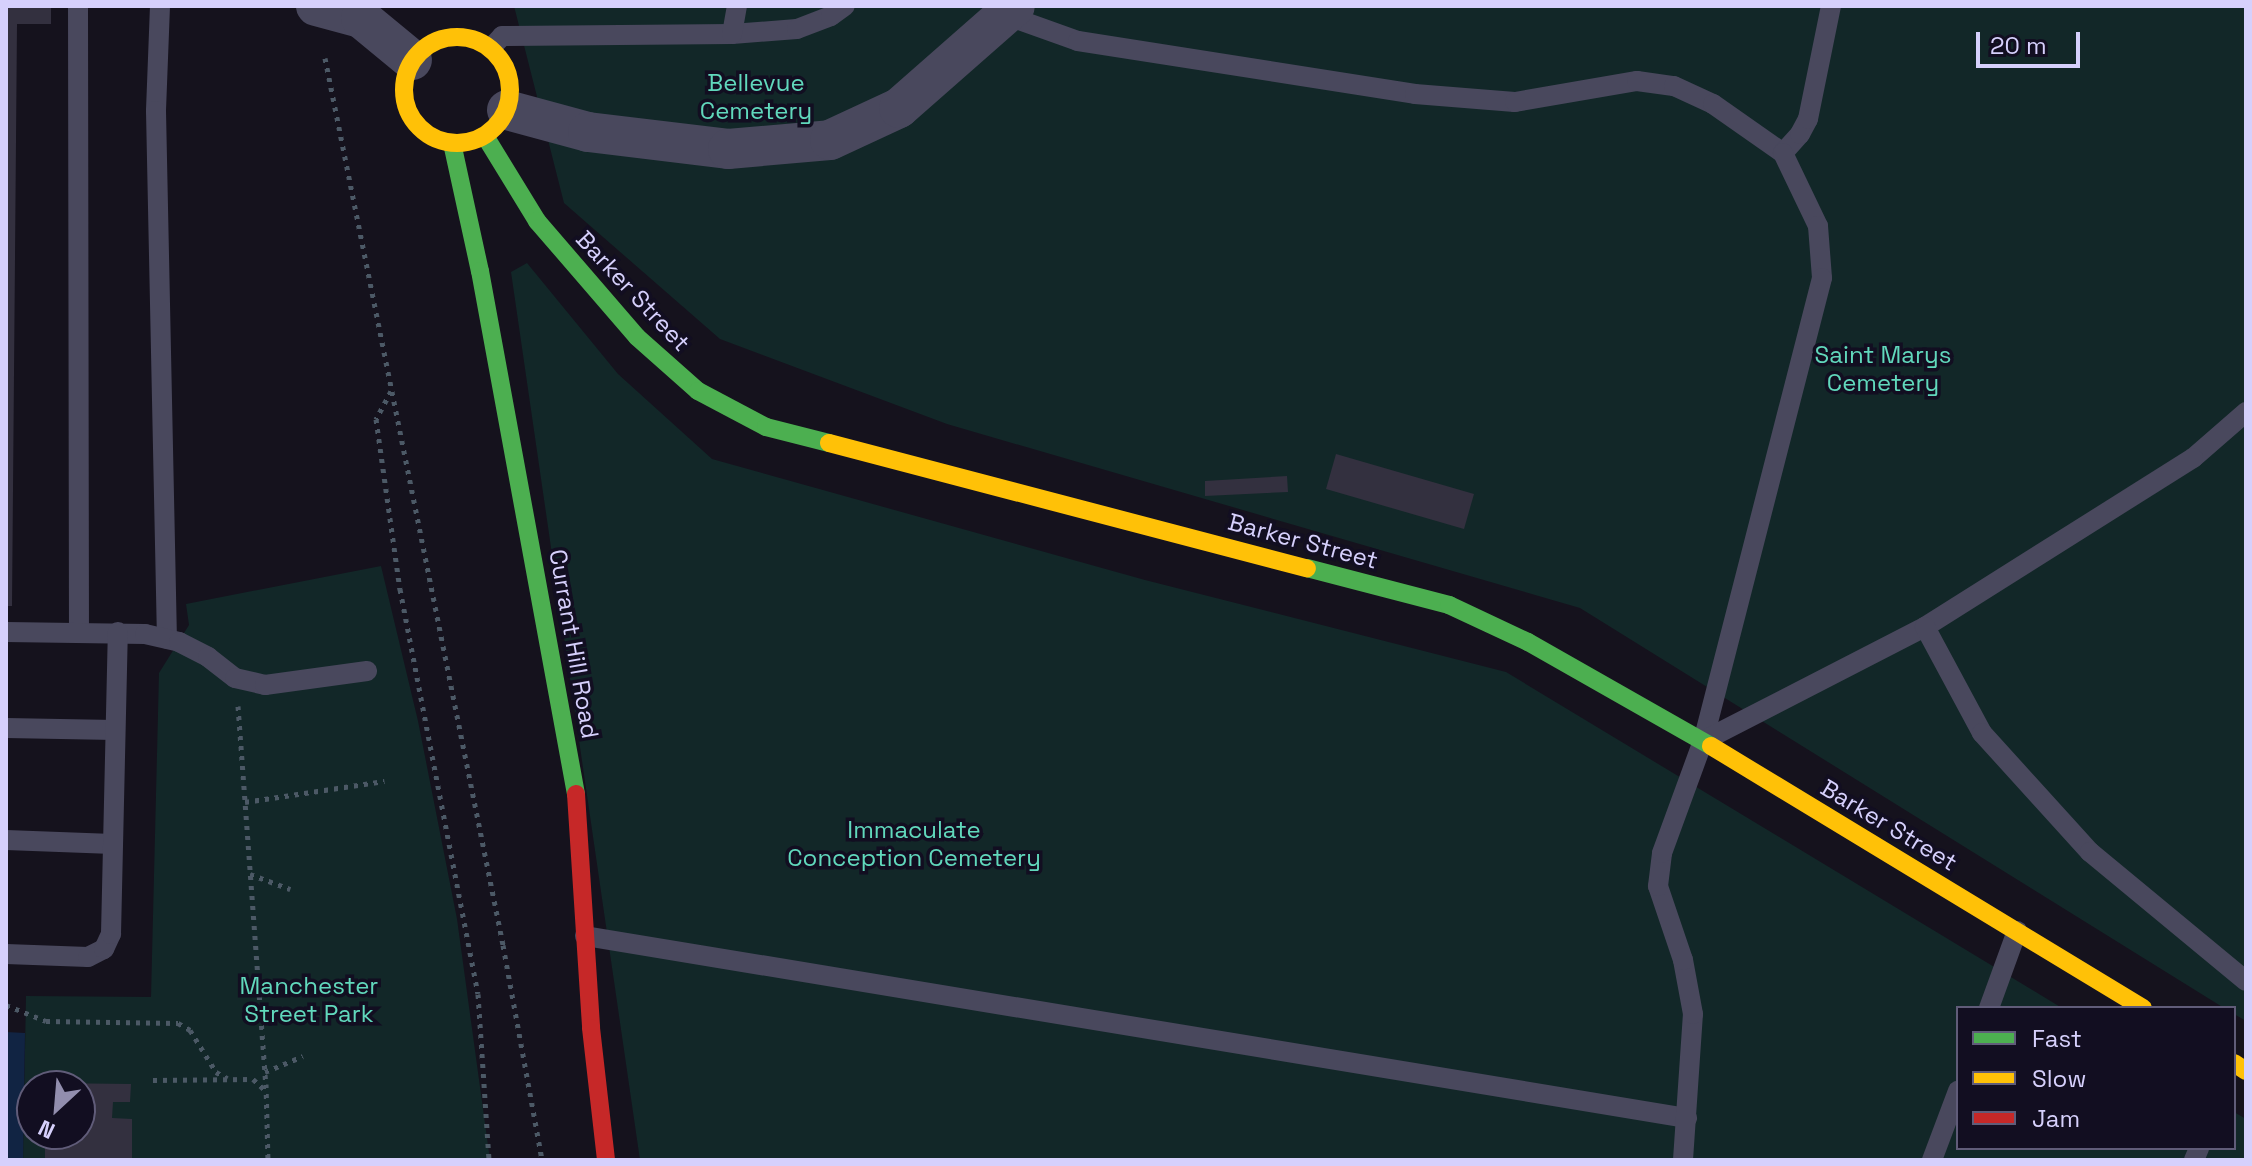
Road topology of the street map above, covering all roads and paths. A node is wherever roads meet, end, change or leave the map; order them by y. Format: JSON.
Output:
{"nodes":[{"id":1,"x":78,"y":6,"type":"edge"},
{"id":2,"x":160,"y":6,"type":"edge"},
{"id":3,"x":316,"y":6,"type":"edge"},
{"id":4,"x":737,"y":6,"type":"edge"},
{"id":5,"x":845,"y":6,"type":"edge"},
{"id":6,"x":1831,"y":6,"type":"edge"},
{"id":7,"x":1010,"y":10,"type":"edge"},
{"id":8,"x":732,"y":34,"type":"junction"},
{"id":9,"x":491,"y":48,"type":"junction"},
{"id":10,"x":325,"y":58,"type":"dead end"},
{"id":11,"x":412,"y":60,"type":"junction"},
{"id":12,"x":496,"y":123,"type":"junction"},
{"id":13,"x":452,"y":143,"type":"junction"},
{"id":14,"x":1783,"y":153,"type":"junction"},
{"id":15,"x":391,"y":391,"type":"junction"},
{"id":16,"x":2246,"y":412,"type":"edge"},
{"id":17,"x":1925,"y":627,"type":"junction"},
{"id":18,"x":79,"y":631,"type":"junction"},
{"id":19,"x":6,"y":632,"type":"edge"},
{"id":20,"x":118,"y":632,"type":"junction"},
{"id":21,"x":167,"y":639,"type":"junction"},
{"id":22,"x":367,"y":671,"type":"dead end"},
{"id":23,"x":235,"y":678,"type":"junction"},
{"id":24,"x":6,"y":728,"type":"edge"},
{"id":25,"x":115,"y":730,"type":"junction"},
{"id":26,"x":1703,"y":741,"type":"junction"},
{"id":27,"x":384,"y":781,"type":"dead end"},
{"id":28,"x":245,"y":802,"type":"junction"},
{"id":29,"x":6,"y":840,"type":"edge"},
{"id":30,"x":113,"y":844,"type":"junction"},
{"id":31,"x":250,"y":874,"type":"junction"},
{"id":32,"x":290,"y":889,"type":"dead end"},
{"id":33,"x":2017,"y":931,"type":"junction"},
{"id":34,"x":585,"y":936,"type":"junction"},
{"id":35,"x":6,"y":954,"type":"edge"},
{"id":36,"x":2246,"y":981,"type":"edge"},
{"id":37,"x":6,"y":1005,"type":"edge"},
{"id":38,"x":1990,"y":1006,"type":"edge"},
{"id":39,"x":2140,"y":1006,"type":"edge"},
{"id":40,"x":303,"y":1056,"type":"dead end"},
{"id":41,"x":265,"y":1072,"type":"junction"},
{"id":42,"x":227,"y":1078,"type":"junction"},
{"id":43,"x":153,"y":1080,"type":"dead end"},
{"id":44,"x":266,"y":1091,"type":"junction"},
{"id":45,"x":1956,"y":1096,"type":"edge"},
{"id":46,"x":1687,"y":1118,"type":"junction"},
{"id":47,"x":268,"y":1160,"type":"edge"},
{"id":48,"x":489,"y":1160,"type":"edge"},
{"id":49,"x":542,"y":1160,"type":"edge"},
{"id":50,"x":606,"y":1160,"type":"edge"},
{"id":51,"x":1683,"y":1160,"type":"edge"},
{"id":52,"x":1932,"y":1160,"type":"edge"}],
"edges":[{"from":1,"to":18,"type":"lane"},
{"from":2,"to":21,"type":"lane"},
{"from":3,"to":11,"type":"street"},
{"from":4,"to":8,"type":"lane"},
{"from":5,"to":8,"type":"lane"},
{"from":6,"to":14,"type":"lane"},
{"from":7,"to":12,"type":"street"},
{"from":7,"to":14,"type":"lane"},
{"from":8,"to":9,"type":"lane"},
{"from":9,"to":11,"type":"main road"},
{"from":9,"to":12,"type":"main road"},
{"from":10,"to":15,"type":"path"},
{"from":11,"to":13,"type":"main road"},
{"from":12,"to":13,"type":"main road"},
{"from":12,"to":26,"type":"main road","name":"Barker Street"},
{"from":13,"to":34,"type":"main road","name":"Currant Hill Road"},
{"from":14,"to":26,"type":"lane"},
{"from":15,"to":48,"type":"path"},
{"from":15,"to":49,"type":"path"},
{"from":16,"to":17,"type":"lane"},
{"from":17,"to":26,"type":"lane"},
{"from":17,"to":36,"type":"lane"},
{"from":18,"to":19,"type":"lane"},
{"from":18,"to":20,"type":"lane"},
{"from":20,"to":21,"type":"lane"},
{"from":20,"to":25,"type":"lane"},
{"from":21,"to":23,"type":"lane"},
{"from":22,"to":23,"type":"lane"},
{"from":23,"to":28,"type":"path"},
{"from":24,"to":25,"type":"lane"},
{"from":25,"to":30,"type":"lane"},
{"from":26,"to":33,"type":"main road","name":"Barker Street"},
{"from":26,"to":46,"type":"lane"},
{"from":27,"to":28,"type":"path"},
{"from":28,"to":31,"type":"path"},
{"from":29,"to":30,"type":"lane"},
{"from":30,"to":35,"type":"lane"},
{"from":31,"to":32,"type":"path"},
{"from":31,"to":41,"type":"path"},
{"from":33,"to":38,"type":"lane"},
{"from":33,"to":39,"type":"main road","name":"Barker Street"},
{"from":34,"to":46,"type":"lane"},
{"from":34,"to":50,"type":"main road","name":"Currant Hill Road"},
{"from":37,"to":42,"type":"path"},
{"from":40,"to":41,"type":"path"},
{"from":41,"to":44,"type":"path"},
{"from":42,"to":43,"type":"path"},
{"from":42,"to":44,"type":"path"},
{"from":44,"to":47,"type":"path"},
{"from":45,"to":52,"type":"lane"},
{"from":46,"to":51,"type":"lane"}]}
